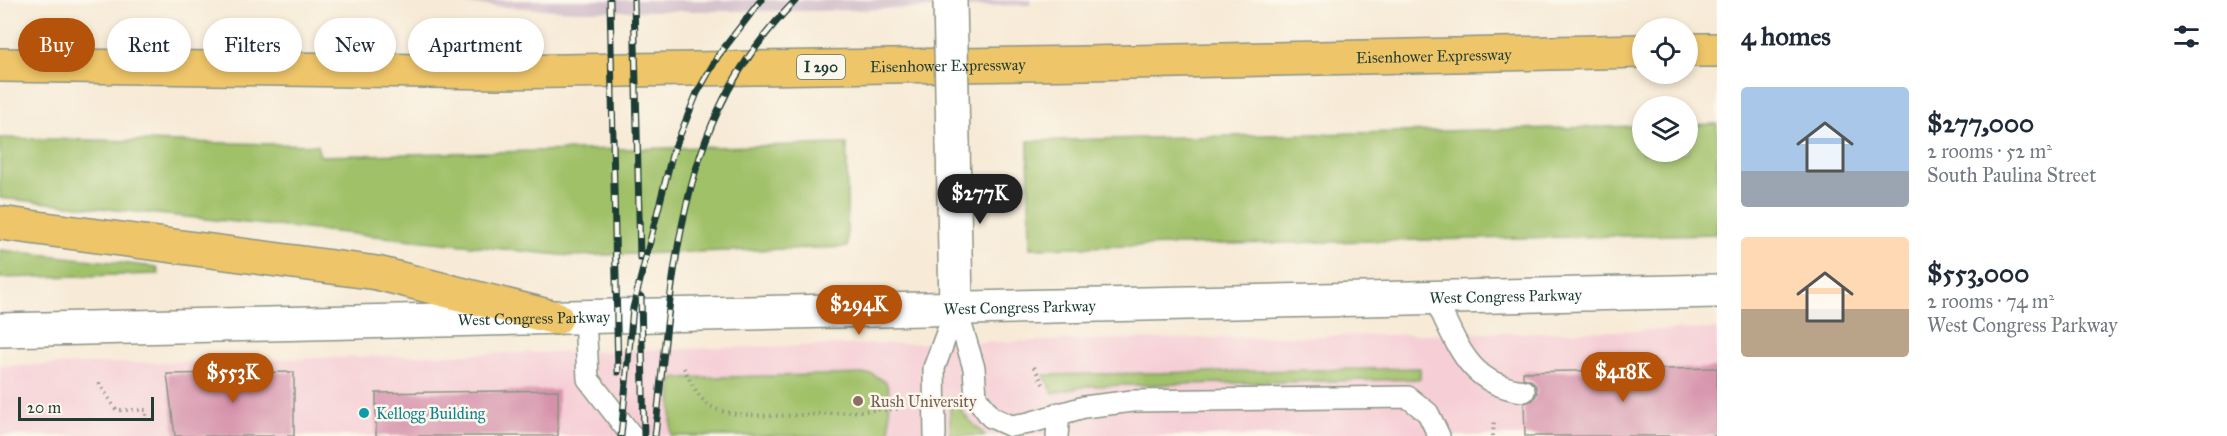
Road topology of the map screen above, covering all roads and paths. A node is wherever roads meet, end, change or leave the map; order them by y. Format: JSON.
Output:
{"nodes":[{"id":1,"x":950,"y":0,"type":"edge"},
{"id":2,"x":1698,"y":50,"type":"edge"},
{"id":3,"x":1717,"y":50,"type":"edge"},
{"id":4,"x":1632,"y":51,"type":"edge"},
{"id":5,"x":0,"y":65,"type":"edge"},
{"id":6,"x":0,"y":223,"type":"edge"},
{"id":7,"x":1717,"y":291,"type":"edge"},
{"id":8,"x":1434,"y":297,"type":"junction"},
{"id":9,"x":956,"y":308,"type":"junction"},
{"id":10,"x":571,"y":317,"type":"junction"},
{"id":11,"x":0,"y":330,"type":"edge"},
{"id":12,"x":684,"y":368,"type":"dead end"},
{"id":13,"x":99,"y":383,"type":"dead end"},
{"id":14,"x":1524,"y":391,"type":"dead end"},
{"id":15,"x":903,"y":409,"type":"dead end"},
{"id":16,"x":1059,"y":414,"type":"junction"},
{"id":17,"x":146,"y":417,"type":"dead end"},
{"id":18,"x":632,"y":436,"type":"edge"},
{"id":19,"x":935,"y":436,"type":"edge"},
{"id":20,"x":1057,"y":436,"type":"edge"},
{"id":21,"x":1438,"y":436,"type":"edge"}],
"edges":[{"from":1,"to":9,"type":"street","bridge":true},
{"from":2,"to":3,"type":"highway"},
{"from":4,"to":5,"type":"highway","name":"Eisenhower Expressway","number":"I 290"},
{"from":6,"to":10,"type":"highway"},
{"from":7,"to":8,"type":"street","name":"West Congress Parkway"},
{"from":8,"to":9,"type":"street","name":"West Congress Parkway"},
{"from":8,"to":14,"type":"lane"},
{"from":9,"to":10,"type":"street","name":"West Congress Parkway"},
{"from":9,"to":16,"type":"lane"},
{"from":9,"to":19,"type":"lane"},
{"from":10,"to":11,"type":"street","name":"West Congress Parkway"},
{"from":10,"to":18,"type":"lane"},
{"from":12,"to":15,"type":"path"},
{"from":13,"to":17,"type":"path"},
{"from":16,"to":20,"type":"lane"},
{"from":16,"to":21,"type":"lane"}]}
